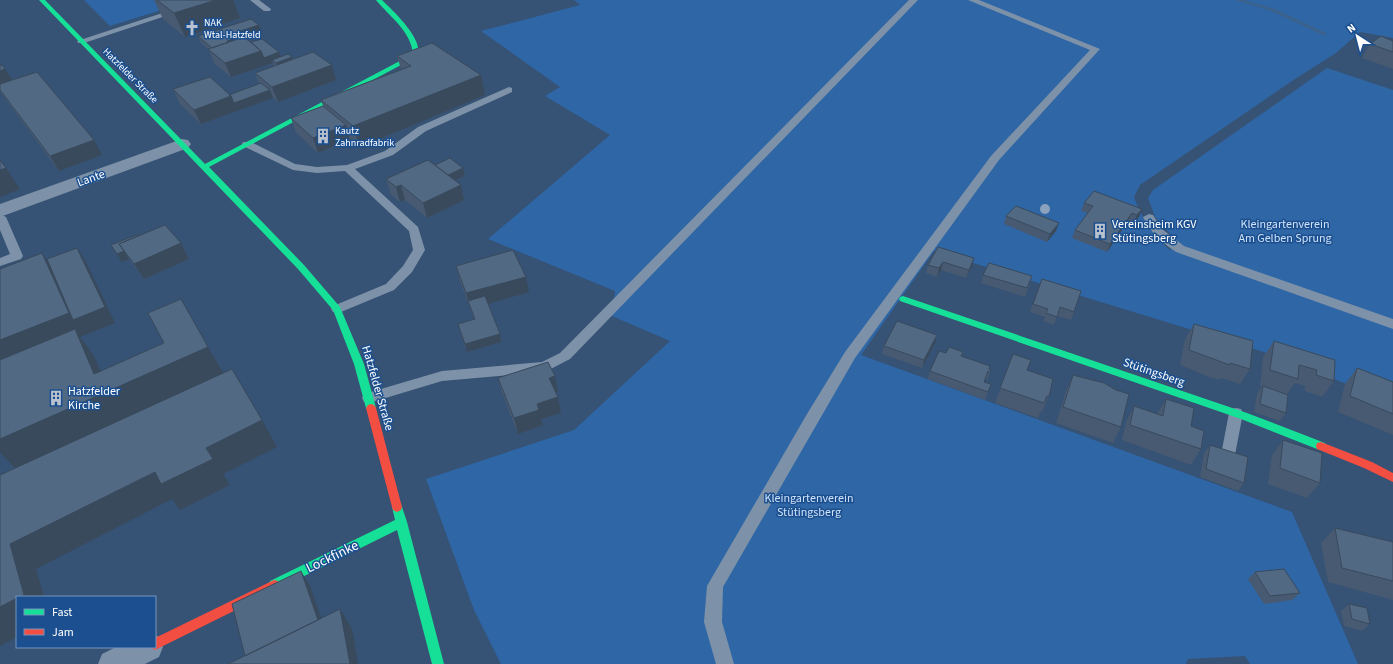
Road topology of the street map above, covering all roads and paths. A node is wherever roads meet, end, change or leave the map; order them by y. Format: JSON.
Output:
{"nodes":[{"id":1,"x":42,"y":0,"type":"edge"},
{"id":2,"x":210,"y":0,"type":"edge"},
{"id":3,"x":254,"y":0,"type":"edge"},
{"id":4,"x":380,"y":0,"type":"edge"},
{"id":5,"x":914,"y":0,"type":"edge"},
{"id":6,"x":972,"y":0,"type":"edge"},
{"id":7,"x":267,"y":9,"type":"dead end"},
{"id":8,"x":81,"y":41,"type":"junction"},
{"id":9,"x":509,"y":90,"type":"dead end"},
{"id":10,"x":182,"y":144,"type":"junction"},
{"id":11,"x":247,"y":144,"type":"junction"},
{"id":12,"x":204,"y":167,"type":"junction"},
{"id":13,"x":348,"y":168,"type":"junction"},
{"id":14,"x":0,"y":211,"type":"edge"},
{"id":15,"x":0,"y":217,"type":"edge"},
{"id":16,"x":1150,"y":217,"type":"dead end"},
{"id":17,"x":0,"y":262,"type":"edge"},
{"id":18,"x":903,"y":299,"type":"dead end"},
{"id":19,"x":336,"y":309,"type":"junction"},
{"id":20,"x":1393,"y":324,"type":"edge"},
{"id":21,"x":369,"y":398,"type":"junction"},
{"id":22,"x":1236,"y":413,"type":"junction"},
{"id":23,"x":1227,"y":460,"type":"edge"},
{"id":24,"x":1393,"y":478,"type":"edge"},
{"id":25,"x":402,"y":522,"type":"junction"},
{"id":26,"x":156,"y":644,"type":"edge"},
{"id":27,"x":146,"y":648,"type":"edge"},
{"id":28,"x":113,"y":664,"type":"edge"},
{"id":29,"x":438,"y":664,"type":"edge"},
{"id":30,"x":724,"y":664,"type":"edge"}],
"edges":[{"from":1,"to":8,"type":"main road","name":"Hatzfelder Straße"},
{"from":2,"to":8,"type":"lane"},
{"from":3,"to":7,"type":"lane"},
{"from":4,"to":11,"type":"main road"},
{"from":5,"to":21,"type":"lane"},
{"from":6,"to":30,"type":"lane"},
{"from":8,"to":10,"type":"main road","name":"Hatzfelder Straße"},
{"from":9,"to":13,"type":"lane"},
{"from":10,"to":12,"type":"main road","name":"Hatzfelder Straße"},
{"from":10,"to":14,"type":"street","name":"Lante"},
{"from":11,"to":12,"type":"main road"},
{"from":11,"to":13,"type":"lane"},
{"from":12,"to":19,"type":"main road","name":"Hatzfelder Straße"},
{"from":13,"to":19,"type":"lane"},
{"from":15,"to":17,"type":"lane"},
{"from":16,"to":20,"type":"lane"},
{"from":18,"to":22,"type":"main road","name":"Stütingsberg"},
{"from":19,"to":21,"type":"main road","name":"Hatzfelder Straße"},
{"from":21,"to":25,"type":"main road","name":"Hatzfelder Straße"},
{"from":22,"to":23,"type":"lane"},
{"from":22,"to":24,"type":"main road","name":"Stütingsberg"},
{"from":25,"to":26,"type":"main road","name":"Lockfinke"},
{"from":25,"to":29,"type":"main road","name":"Hatzfelder Straße"},
{"from":27,"to":28,"type":"street"}]}
